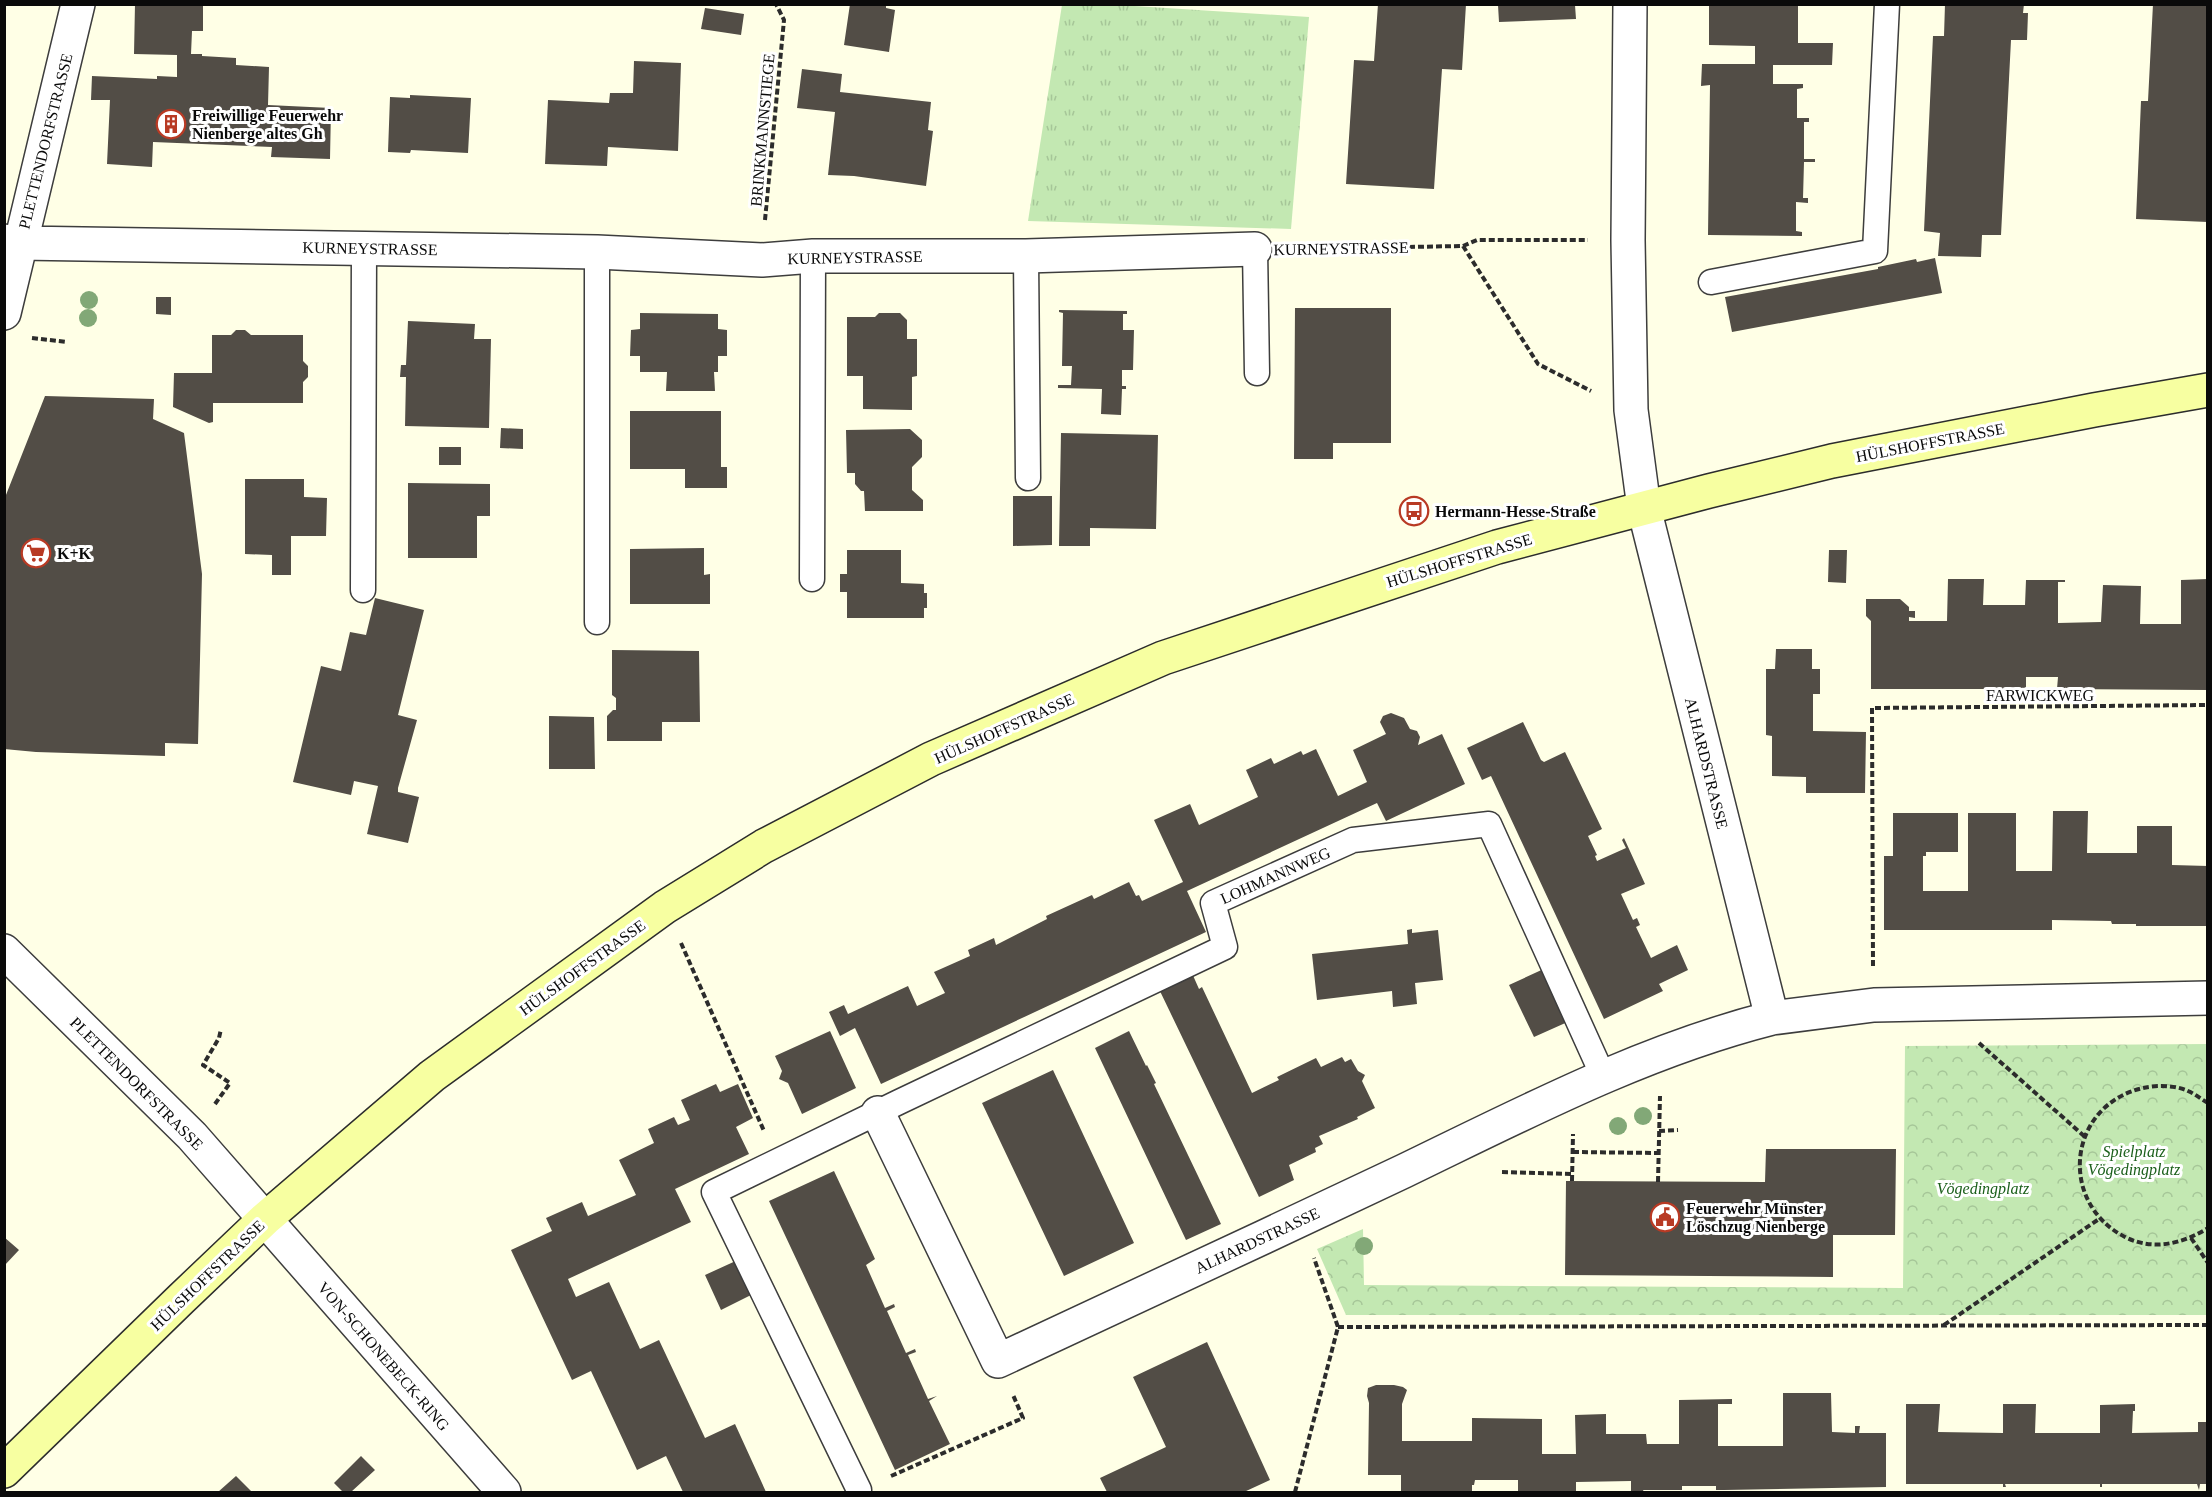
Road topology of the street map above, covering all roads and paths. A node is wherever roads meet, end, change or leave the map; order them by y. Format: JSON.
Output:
{"nodes":[{"id":1,"x":78,"y":4,"type":"edge"},
{"id":2,"x":776,"y":4,"type":"edge"},
{"id":3,"x":1630,"y":4,"type":"edge"},
{"id":4,"x":1887,"y":4,"type":"edge"},
{"id":5,"x":1628,"y":240,"type":"junction"},
{"id":6,"x":12,"y":242,"type":"edge"},
{"id":7,"x":1463,"y":246,"type":"junction"},
{"id":8,"x":364,"y":248,"type":"junction"},
{"id":9,"x":1255,"y":249,"type":"junction"},
{"id":10,"x":597,"y":252,"type":"junction"},
{"id":11,"x":813,"y":256,"type":"junction"},
{"id":12,"x":1026,"y":256,"type":"junction"},
{"id":13,"x":762,"y":260,"type":"junction"},
{"id":14,"x":1711,"y":282,"type":"dead end"},
{"id":15,"x":4,"y":313,"type":"edge"},
{"id":16,"x":1257,"y":372,"type":"dead end"},
{"id":17,"x":2208,"y":390,"type":"edge"},
{"id":18,"x":1631,"y":410,"type":"junction"},
{"id":19,"x":1028,"y":478,"type":"dead end"},
{"id":20,"x":1644,"y":508,"type":"junction"},
{"id":21,"x":812,"y":579,"type":"dead end"},
{"id":22,"x":363,"y":590,"type":"dead end"},
{"id":23,"x":597,"y":622,"type":"dead end"},
{"id":24,"x":2208,"y":705,"type":"edge"},
{"id":25,"x":665,"y":907,"type":"junction"},
{"id":26,"x":4,"y":951,"type":"edge"},
{"id":27,"x":2208,"y":999,"type":"edge"},
{"id":28,"x":1934,"y":1004,"type":"junction"},
{"id":29,"x":1874,"y":1005,"type":"junction"},
{"id":30,"x":1772,"y":1018,"type":"junction"},
{"id":31,"x":221,"y":1029,"type":"dead end"},
{"id":32,"x":1644,"y":1060,"type":"junction"},
{"id":33,"x":1603,"y":1076,"type":"junction"},
{"id":34,"x":2208,"y":1103,"type":"edge"},
{"id":35,"x":878,"y":1113,"type":"junction"},
{"id":36,"x":1678,"y":1130,"type":"dead end"},
{"id":37,"x":1659,"y":1131,"type":"junction"},
{"id":38,"x":192,"y":1136,"type":"junction"},
{"id":39,"x":2084,"y":1136,"type":"junction"},
{"id":40,"x":1573,"y":1152,"type":"dead end"},
{"id":41,"x":1658,"y":1153,"type":"junction"},
{"id":42,"x":778,"y":1161,"type":"junction"},
{"id":43,"x":1502,"y":1172,"type":"dead end"},
{"id":44,"x":1572,"y":1174,"type":"dead end"},
{"id":45,"x":1658,"y":1182,"type":"dead end"},
{"id":46,"x":265,"y":1219,"type":"junction"},
{"id":47,"x":2099,"y":1219,"type":"junction"},
{"id":48,"x":1300,"y":1220,"type":"junction"},
{"id":49,"x":2208,"y":1228,"type":"edge"},
{"id":50,"x":2191,"y":1238,"type":"junction"},
{"id":51,"x":2208,"y":1263,"type":"edge"},
{"id":52,"x":1944,"y":1325,"type":"junction"},
{"id":53,"x":2208,"y":1325,"type":"edge"},
{"id":54,"x":1338,"y":1327,"type":"junction"},
{"id":55,"x":998,"y":1361,"type":"junction"},
{"id":56,"x":4,"y":1471,"type":"edge"},
{"id":57,"x":860,"y":1490,"type":"joint"},
{"id":58,"x":504,"y":1492,"type":"edge"},
{"id":59,"x":1295,"y":1492,"type":"edge"}],
"edges":[{"from":1,"to":6,"type":"street","name":"PLETTENDORFSTRASSE"},
{"from":2,"to":13,"type":"path","name":"BRINKMANNSTIEGE"},
{"from":3,"to":5,"type":"street"},
{"from":4,"to":14,"type":"lane"},
{"from":5,"to":7,"type":"path","name":"KURNEYSTRASSE"},
{"from":5,"to":18,"type":"street"},
{"from":6,"to":8,"type":"street","name":"KURNEYSTRASSE"},
{"from":6,"to":15,"type":"street","name":"PLETTENDORFSTRASSE"},
{"from":7,"to":9,"type":"path","name":"KURNEYSTRASSE"},
{"from":7,"to":18,"type":"path"},
{"from":8,"to":10,"type":"street","name":"KURNEYSTRASSE"},
{"from":8,"to":22,"type":"lane"},
{"from":9,"to":12,"type":"street","name":"KURNEYSTRASSE"},
{"from":9,"to":16,"type":"lane"},
{"from":10,"to":13,"type":"street","name":"KURNEYSTRASSE"},
{"from":10,"to":23,"type":"lane"},
{"from":11,"to":12,"type":"street","name":"KURNEYSTRASSE"},
{"from":11,"to":13,"type":"street","name":"KURNEYSTRASSE"},
{"from":11,"to":21,"type":"lane"},
{"from":12,"to":19,"type":"lane"},
{"from":17,"to":20,"type":"main road","name":"HÜLSHOFFSTRASSE"},
{"from":18,"to":20,"type":"street"},
{"from":20,"to":25,"type":"main road","name":"HÜLSHOFFSTRASSE"},
{"from":20,"to":30,"type":"street","name":"ALHARDSTRASSE"},
{"from":24,"to":29,"type":"path","name":"FARWICKWEG"},
{"from":25,"to":42,"type":"path"},
{"from":25,"to":46,"type":"main road","name":"HÜLSHOFFSTRASSE"},
{"from":26,"to":38,"type":"street","name":"PLETTENDORFSTRASSE"},
{"from":27,"to":28,"type":"street","name":"ALHARDSTRASSE"},
{"from":28,"to":29,"type":"street","name":"ALHARDSTRASSE"},
{"from":28,"to":39,"type":"path"},
{"from":29,"to":30,"type":"street","name":"ALHARDSTRASSE"},
{"from":30,"to":32,"type":"street","name":"ALHARDSTRASSE"},
{"from":31,"to":38,"type":"path"},
{"from":32,"to":33,"type":"street","name":"ALHARDSTRASSE"},
{"from":32,"to":37,"type":"path"},
{"from":33,"to":35,"type":"lane","name":"LOHMANNWEG"},
{"from":33,"to":48,"type":"street","name":"ALHARDSTRASSE"},
{"from":34,"to":39,"type":"path"},
{"from":35,"to":42,"type":"lane"},
{"from":35,"to":55,"type":"street"},
{"from":36,"to":37,"type":"path"},
{"from":37,"to":41,"type":"path"},
{"from":38,"to":46,"type":"street","name":"PLETTENDORFSTRASSE"},
{"from":39,"to":47,"type":"path"},
{"from":40,"to":41,"type":"path"},
{"from":41,"to":45,"type":"path"},
{"from":42,"to":57,"type":"lane"},
{"from":43,"to":44,"type":"path"},
{"from":46,"to":56,"type":"main road","name":"HÜLSHOFFSTRASSE"},
{"from":46,"to":58,"type":"street","name":"VON-SCHONEBECK-RING"},
{"from":47,"to":50,"type":"path"},
{"from":47,"to":52,"type":"path"},
{"from":48,"to":54,"type":"path"},
{"from":48,"to":55,"type":"street","name":"ALHARDSTRASSE"},
{"from":49,"to":50,"type":"path"},
{"from":50,"to":51,"type":"path"},
{"from":52,"to":53,"type":"path"},
{"from":52,"to":54,"type":"path"},
{"from":54,"to":59,"type":"path"},
{"from":55,"to":57,"type":"path"}]}
